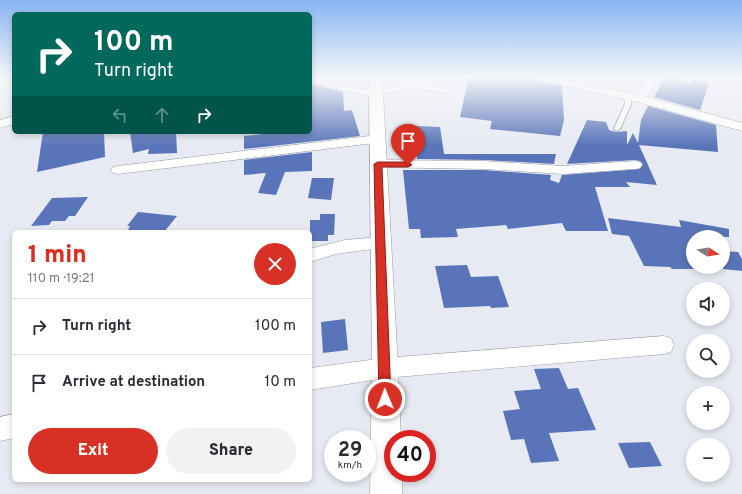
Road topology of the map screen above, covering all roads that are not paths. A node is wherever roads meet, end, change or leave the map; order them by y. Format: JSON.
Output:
{"nodes":[{"id":1,"x":376,"y":100,"type":"edge"},
{"id":2,"x":627,"y":100,"type":"edge"},
{"id":3,"x":644,"y":100,"type":"edge"},
{"id":4,"x":12,"y":121,"type":"edge"},
{"id":5,"x":0,"y":124,"type":"edge"},
{"id":6,"x":742,"y":127,"type":"edge"},
{"id":7,"x":617,"y":129,"type":"dead end"},
{"id":8,"x":378,"y":139,"type":"junction"},
{"id":9,"x":378,"y":164,"type":"junction"},
{"id":10,"x":635,"y":165,"type":"dead end"},
{"id":11,"x":118,"y":170,"type":"dead end"},
{"id":12,"x":381,"y":243,"type":"junction"},
{"id":13,"x":312,"y":255,"type":"edge"},
{"id":14,"x":664,"y":346,"type":"dead end"},
{"id":15,"x":384,"y":368,"type":"junction"},
{"id":16,"x":312,"y":379,"type":"edge"},
{"id":17,"x":12,"y":426,"type":"edge"},
{"id":18,"x":0,"y":429,"type":"edge"},
{"id":19,"x":386,"y":494,"type":"edge"}],
"edges":[{"from":1,"to":8,"type":"street"},
{"from":2,"to":7,"type":"lane"},
{"from":3,"to":6,"type":"street"},
{"from":4,"to":5,"type":"street"},
{"from":8,"to":9,"type":"street"},
{"from":8,"to":11,"type":"street"},
{"from":9,"to":10,"type":"street"},
{"from":9,"to":12,"type":"street"},
{"from":12,"to":13,"type":"street"},
{"from":12,"to":15,"type":"street"},
{"from":14,"to":15,"type":"street"},
{"from":15,"to":16,"type":"street"},
{"from":15,"to":19,"type":"street"},
{"from":17,"to":18,"type":"street"}]}
